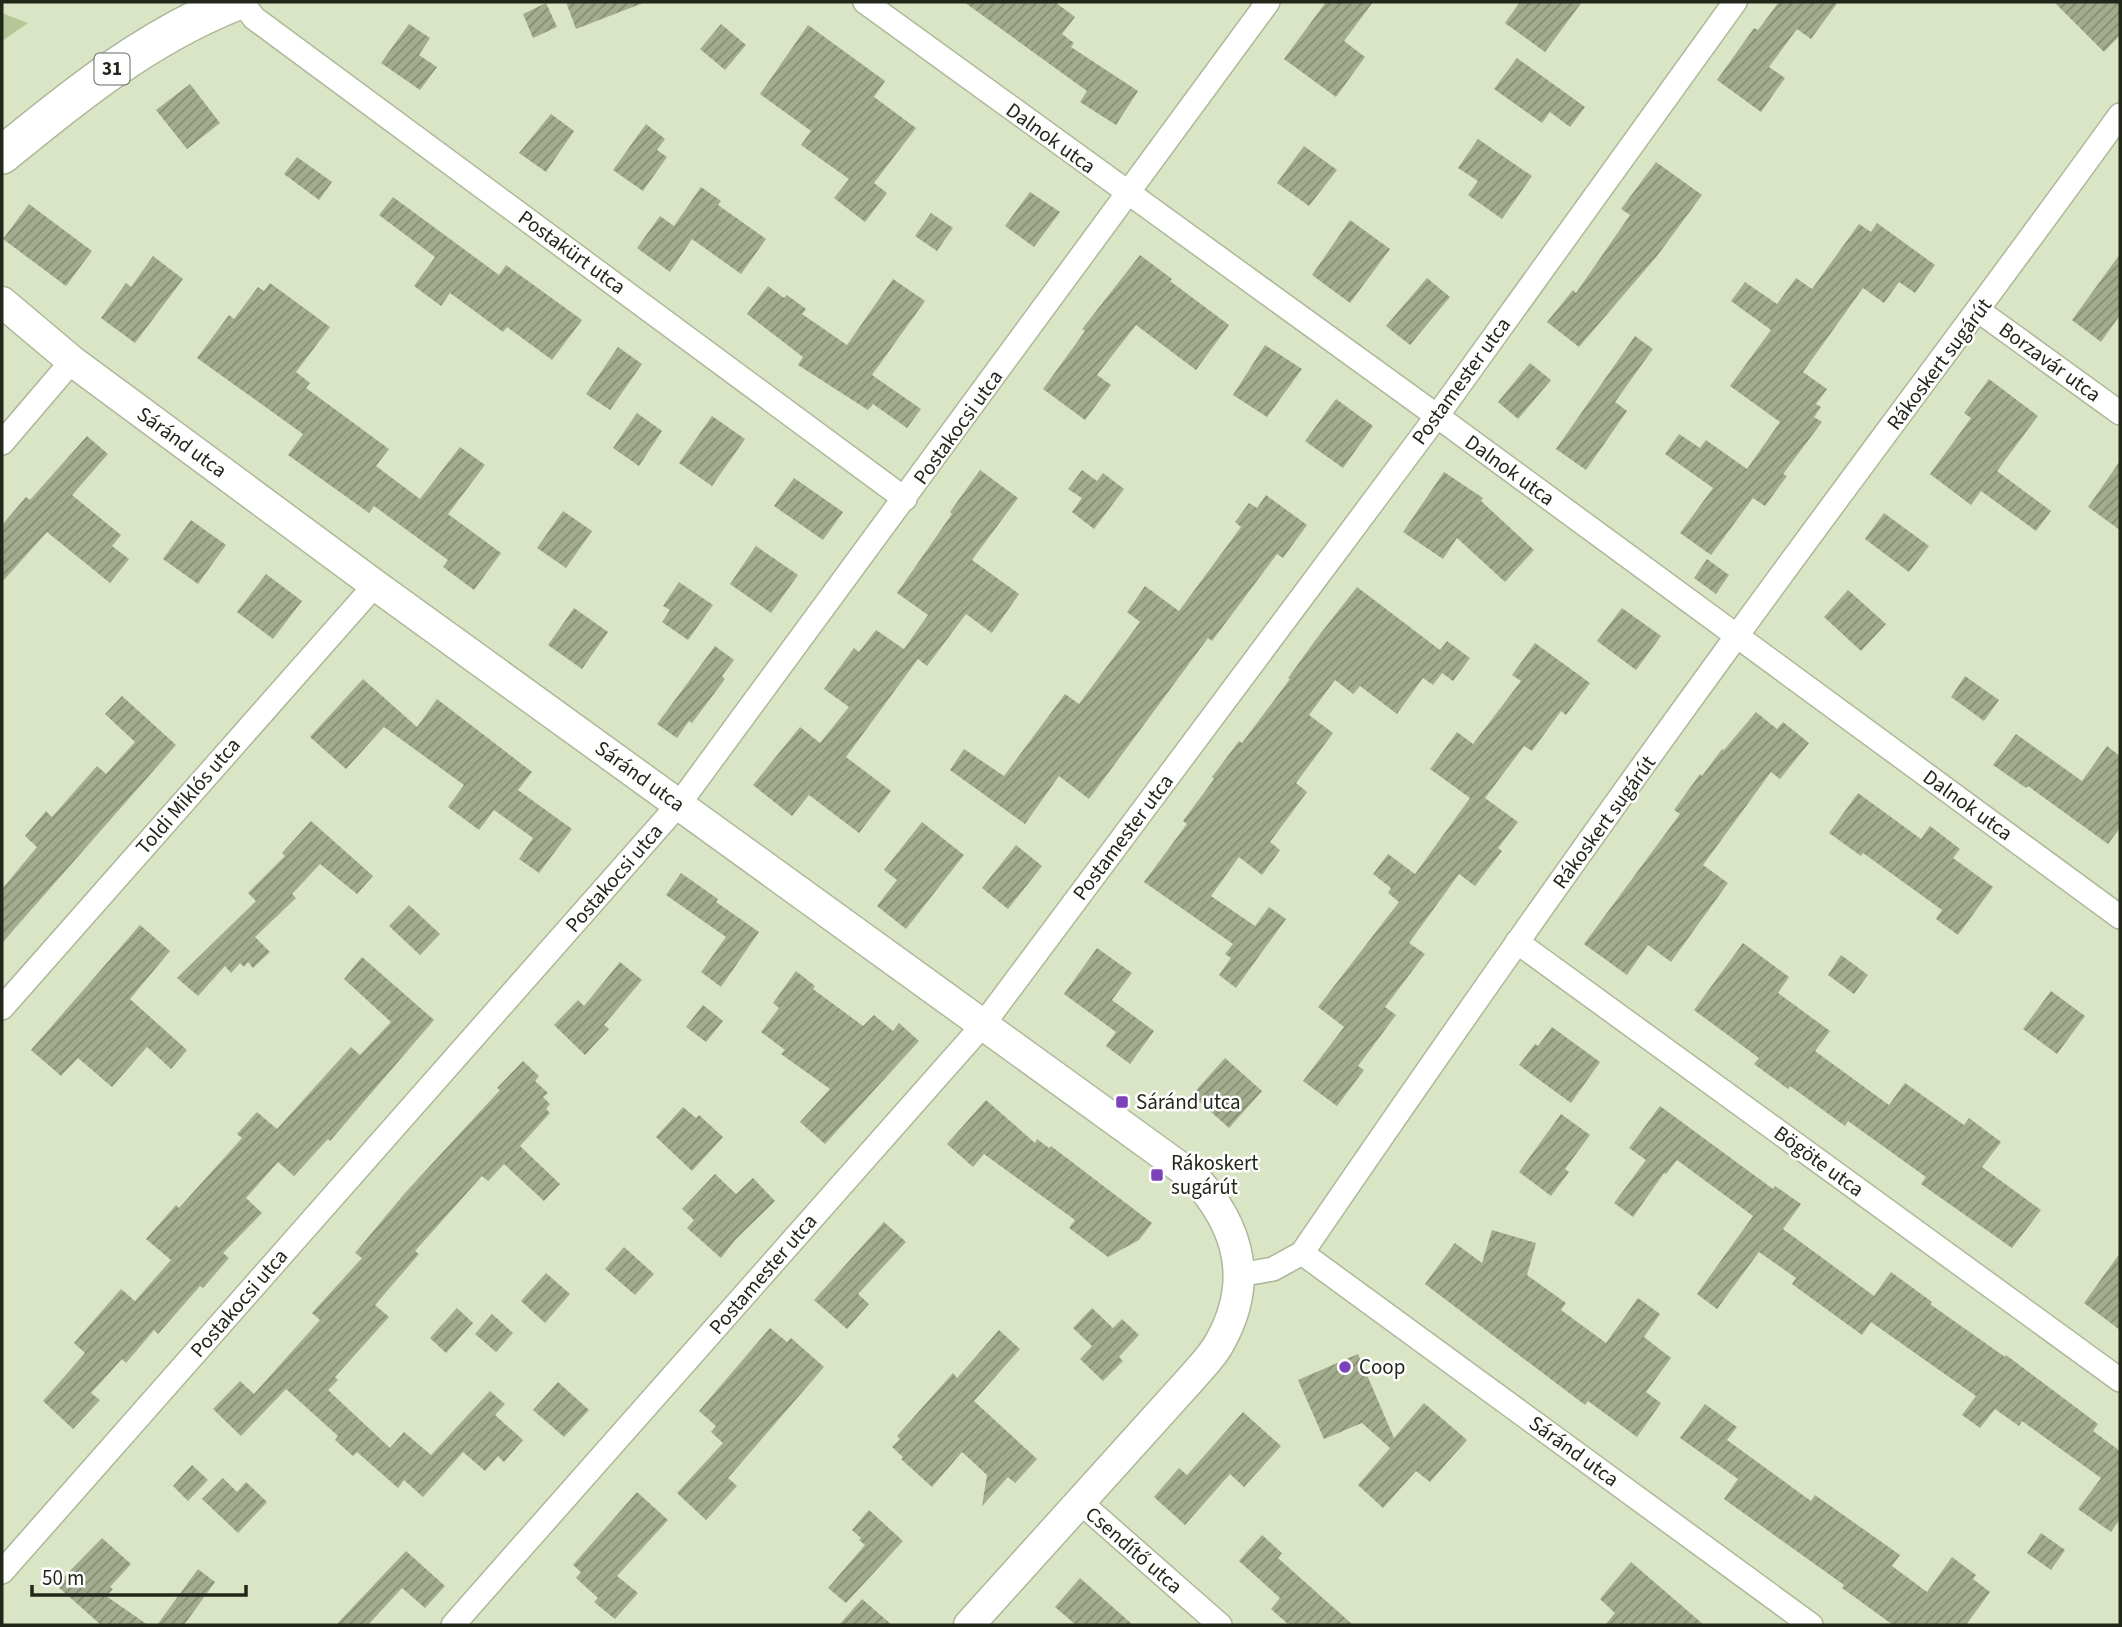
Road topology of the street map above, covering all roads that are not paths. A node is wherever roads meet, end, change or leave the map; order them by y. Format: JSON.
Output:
{"nodes":[{"id":1,"x":235,"y":2,"type":"edge"},
{"id":2,"x":242,"y":2,"type":"edge"},
{"id":3,"x":864,"y":2,"type":"edge"},
{"id":4,"x":1268,"y":2,"type":"edge"},
{"id":5,"x":1735,"y":2,"type":"edge"},
{"id":6,"x":2120,"y":115,"type":"edge"},
{"id":7,"x":2,"y":155,"type":"edge"},
{"id":8,"x":1128,"y":194,"type":"junction"},
{"id":9,"x":2,"y":302,"type":"edge"},
{"id":10,"x":1979,"y":311,"type":"junction"},
{"id":11,"x":72,"y":361,"type":"junction"},
{"id":12,"x":2120,"y":413,"type":"edge"},
{"id":13,"x":1437,"y":416,"type":"junction"},
{"id":14,"x":2,"y":443,"type":"edge"},
{"id":15,"x":905,"y":499,"type":"junction"},
{"id":16,"x":375,"y":585,"type":"junction"},
{"id":17,"x":1737,"y":636,"type":"junction"},
{"id":18,"x":679,"y":804,"type":"junction"},
{"id":19,"x":2120,"y":916,"type":"edge"},
{"id":20,"x":1517,"y":942,"type":"junction"},
{"id":21,"x":2,"y":1008,"type":"edge"},
{"id":22,"x":982,"y":1026,"type":"junction"},
{"id":23,"x":1302,"y":1253,"type":"junction"},
{"id":24,"x":1239,"y":1275,"type":"junction"},
{"id":25,"x":2120,"y":1380,"type":"edge"},
{"id":26,"x":1080,"y":1502,"type":"junction"},
{"id":27,"x":2,"y":1572,"type":"edge"},
{"id":28,"x":453,"y":1625,"type":"edge"},
{"id":29,"x":969,"y":1625,"type":"edge"},
{"id":30,"x":1220,"y":1625,"type":"edge"},
{"id":31,"x":1811,"y":1625,"type":"edge"}],
"edges":[{"from":1,"to":7,"type":"main road","number":"31"},
{"from":2,"to":15,"type":"street","name":"Postakürt utca"},
{"from":3,"to":8,"type":"street","name":"Dalnok utca"},
{"from":4,"to":8,"type":"street","name":"Postakocsi utca"},
{"from":5,"to":13,"type":"street","name":"Postamester utca"},
{"from":6,"to":10,"type":"street","name":"Rákoskert sugárút"},
{"from":8,"to":13,"type":"street","name":"Dalnok utca"},
{"from":8,"to":15,"type":"street","name":"Postakocsi utca"},
{"from":9,"to":11,"type":"street","name":"Sáránd utca"},
{"from":10,"to":12,"type":"street","name":"Borzavár utca"},
{"from":10,"to":17,"type":"street","name":"Rákoskert sugárút"},
{"from":11,"to":14,"type":"street"},
{"from":11,"to":16,"type":"street","name":"Sáránd utca"},
{"from":13,"to":17,"type":"street","name":"Dalnok utca"},
{"from":13,"to":22,"type":"street","name":"Postamester utca"},
{"from":15,"to":18,"type":"street","name":"Postakocsi utca"},
{"from":16,"to":18,"type":"street","name":"Sáránd utca"},
{"from":16,"to":21,"type":"street","name":"Toldi Miklós utca"},
{"from":17,"to":19,"type":"street","name":"Dalnok utca"},
{"from":17,"to":20,"type":"street","name":"Rákoskert sugárút"},
{"from":18,"to":22,"type":"street","name":"Sáránd utca"},
{"from":18,"to":27,"type":"street","name":"Postakocsi utca"},
{"from":20,"to":23,"type":"street","name":"Rákoskert sugárút"},
{"from":20,"to":25,"type":"street","name":"Bögöte utca"},
{"from":22,"to":24,"type":"street","name":"Sáránd utca"},
{"from":22,"to":28,"type":"street","name":"Postamester utca"},
{"from":23,"to":24,"type":"street","name":"Rákoskert sugárút"},
{"from":23,"to":31,"type":"street","name":"Sáránd utca"},
{"from":24,"to":26,"type":"street"},
{"from":26,"to":29,"type":"street"},
{"from":26,"to":30,"type":"street","name":"Csendítő utca"}]}
